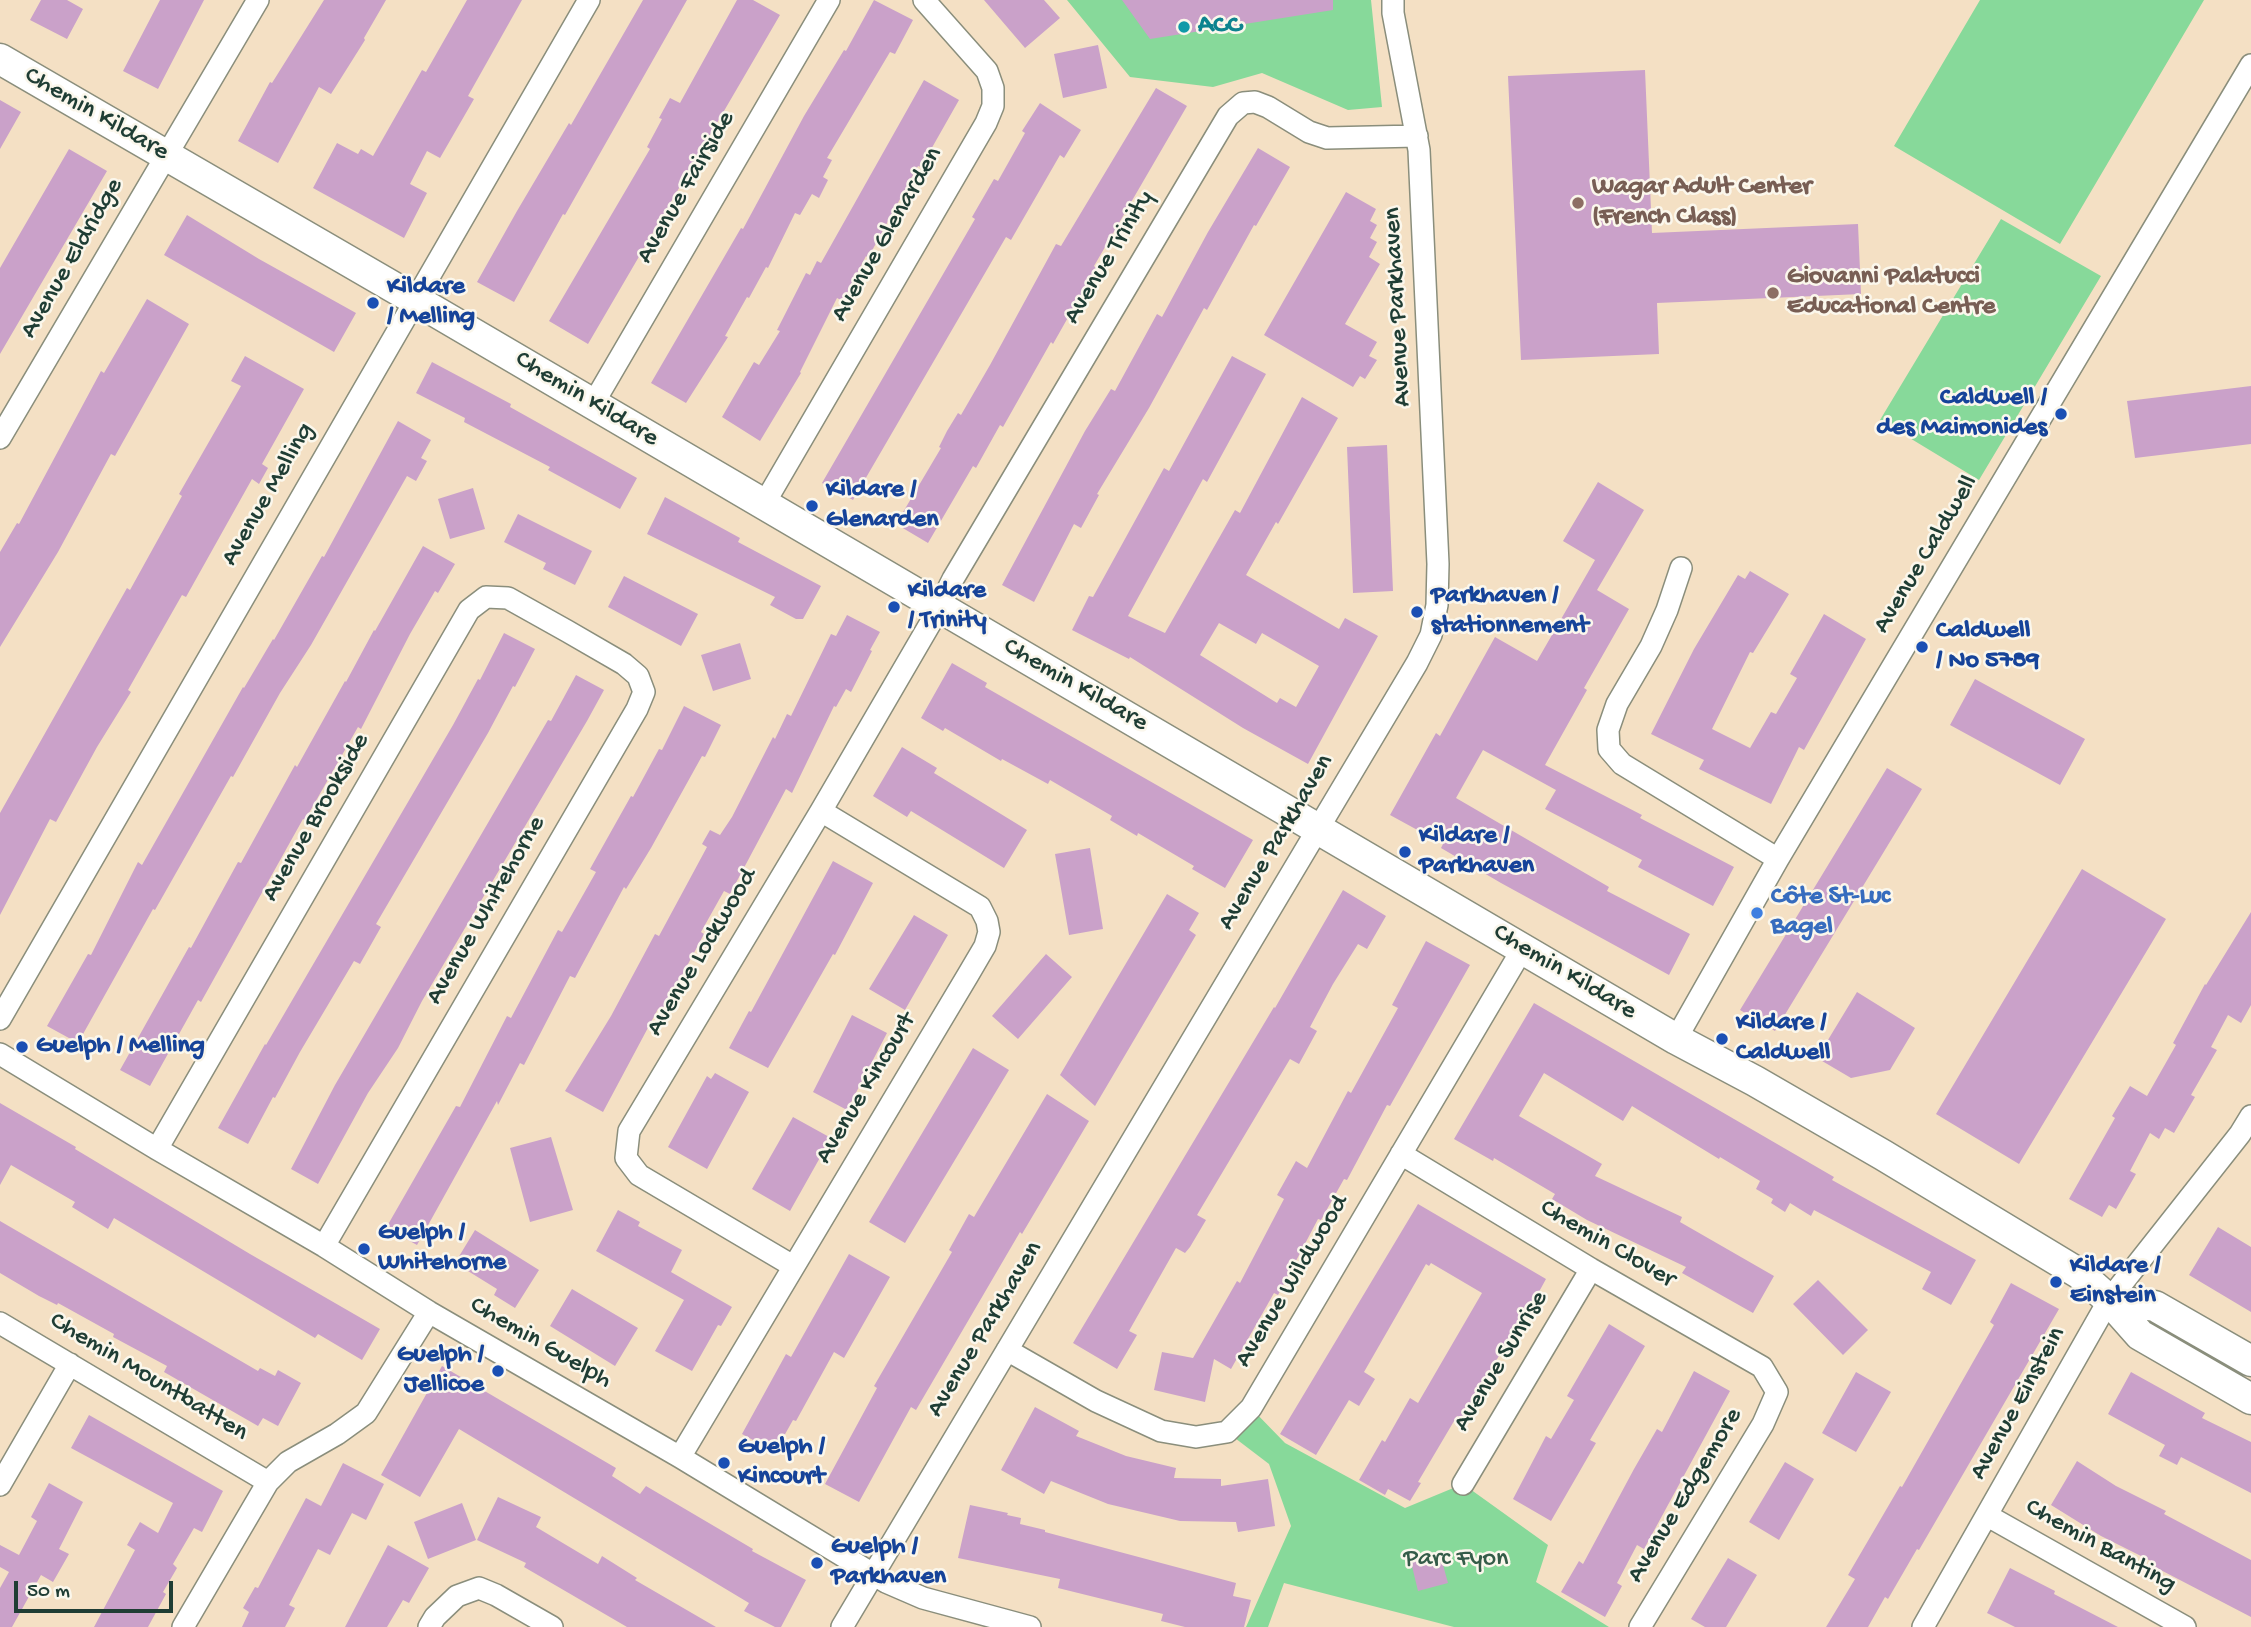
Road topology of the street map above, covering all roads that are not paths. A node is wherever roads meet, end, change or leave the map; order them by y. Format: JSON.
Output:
{"nodes":[{"id":1,"x":258,"y":0,"type":"edge"},
{"id":2,"x":589,"y":0,"type":"edge"},
{"id":3,"x":829,"y":0,"type":"edge"},
{"id":4,"x":924,"y":0,"type":"edge"},
{"id":5,"x":1393,"y":0,"type":"edge"},
{"id":6,"x":0,"y":59,"type":"edge"},
{"id":7,"x":2251,"y":65,"type":"edge"},
{"id":8,"x":1417,"y":135,"type":"junction"},
{"id":9,"x":167,"y":155,"type":"junction"},
{"id":10,"x":415,"y":299,"type":"junction"},
{"id":11,"x":593,"y":404,"type":"junction"},
{"id":12,"x":0,"y":438,"type":"edge"},
{"id":13,"x":764,"y":504,"type":"junction"},
{"id":14,"x":1681,"y":568,"type":"dead end"},
{"id":15,"x":939,"y":606,"type":"junction"},
{"id":16,"x":567,"y":631,"type":"joint"},
{"id":17,"x":821,"y":811,"type":"junction"},
{"id":18,"x":1318,"y":828,"type":"junction"},
{"id":19,"x":1778,"y":859,"type":"junction"},
{"id":20,"x":1522,"y":948,"type":"junction"},
{"id":21,"x":0,"y":1019,"type":"edge"},
{"id":22,"x":1676,"y":1039,"type":"junction"},
{"id":23,"x":0,"y":1054,"type":"edge"},
{"id":24,"x":2251,"y":1116,"type":"edge"},
{"id":25,"x":157,"y":1149,"type":"junction"},
{"id":26,"x":1401,"y":1154,"type":"junction"},
{"id":27,"x":324,"y":1246,"type":"junction"},
{"id":28,"x":793,"y":1266,"type":"junction"},
{"id":29,"x":1591,"y":1269,"type":"junction"},
{"id":30,"x":2109,"y":1300,"type":"junction"},
{"id":31,"x":429,"y":1312,"type":"junction"},
{"id":32,"x":0,"y":1323,"type":"edge"},
{"id":33,"x":1007,"y":1350,"type":"junction"},
{"id":34,"x":2251,"y":1361,"type":"edge"},
{"id":35,"x":70,"y":1364,"type":"junction"},
{"id":36,"x":1777,"y":1392,"type":"joint"},
{"id":37,"x":2251,"y":1399,"type":"edge"},
{"id":38,"x":680,"y":1457,"type":"junction"},
{"id":39,"x":268,"y":1482,"type":"junction"},
{"id":40,"x":1463,"y":1484,"type":"dead end"},
{"id":41,"x":0,"y":1486,"type":"edge"},
{"id":42,"x":1988,"y":1516,"type":"junction"},
{"id":43,"x":874,"y":1575,"type":"junction"},
{"id":44,"x":183,"y":1627,"type":"edge"},
{"id":45,"x":429,"y":1627,"type":"edge"},
{"id":46,"x":552,"y":1627,"type":"edge"},
{"id":47,"x":842,"y":1627,"type":"edge"},
{"id":48,"x":1030,"y":1627,"type":"edge"},
{"id":49,"x":1640,"y":1627,"type":"edge"},
{"id":50,"x":1923,"y":1627,"type":"edge"},
{"id":51,"x":2185,"y":1627,"type":"edge"}],
"edges":[{"from":1,"to":9,"type":"street","name":"Avenue Eldridge"},
{"from":2,"to":10,"type":"street","name":"Avenue Melling"},
{"from":3,"to":11,"type":"street","name":"Avenue Fairside"},
{"from":4,"to":13,"type":"street","name":"Avenue Glenarden"},
{"from":5,"to":8,"type":"street","name":"Avenue Parkhaven"},
{"from":6,"to":9,"type":"street","name":"Chemin Kildare"},
{"from":7,"to":19,"type":"street","name":"Avenue Caldwell"},
{"from":8,"to":15,"type":"street","name":"Avenue Trinity"},
{"from":8,"to":18,"type":"street","name":"Avenue Parkhaven"},
{"from":9,"to":10,"type":"street","name":"Chemin Kildare"},
{"from":9,"to":12,"type":"street","name":"Avenue Eldridge"},
{"from":10,"to":11,"type":"street","name":"Chemin Kildare"},
{"from":10,"to":21,"type":"street","name":"Avenue Melling"},
{"from":11,"to":13,"type":"street","name":"Chemin Kildare"},
{"from":13,"to":15,"type":"street","name":"Chemin Kildare"},
{"from":14,"to":19,"type":"street"},
{"from":15,"to":17,"type":"street","name":"Avenue Lockwood"},
{"from":15,"to":18,"type":"street","name":"Chemin Kildare"},
{"from":16,"to":25,"type":"street","name":"Avenue Brookside"},
{"from":16,"to":27,"type":"street","name":"Avenue Whitehorne"},
{"from":17,"to":28,"type":"street","name":"Avenue Kincourt"},
{"from":17,"to":28,"type":"street","name":"Avenue Lockwood"},
{"from":18,"to":20,"type":"street","name":"Chemin Kildare"},
{"from":18,"to":33,"type":"street","name":"Avenue Parkhaven"},
{"from":19,"to":22,"type":"street","name":"Avenue Caldwell"},
{"from":20,"to":22,"type":"street","name":"Chemin Kildare"},
{"from":20,"to":26,"type":"street","name":"Avenue Wildwood"},
{"from":22,"to":30,"type":"street","name":"Chemin Kildare"},
{"from":23,"to":25,"type":"street","name":"Chemin Guelph"},
{"from":24,"to":30,"type":"street","name":"Avenue Einstein"},
{"from":25,"to":27,"type":"street","name":"Chemin Guelph"},
{"from":26,"to":29,"type":"street","name":"Chemin Clover"},
{"from":26,"to":33,"type":"street","name":"Avenue Wildwood"},
{"from":27,"to":31,"type":"street","name":"Chemin Guelph"},
{"from":28,"to":38,"type":"street","name":"Avenue Kincourt"},
{"from":29,"to":36,"type":"street","name":"Chemin Clover"},
{"from":29,"to":40,"type":"street","name":"Avenue Sunrise"},
{"from":30,"to":34,"type":"street"},
{"from":30,"to":37,"type":"street","name":"Chemin Kildare"},
{"from":30,"to":42,"type":"street","name":"Avenue Einstein"},
{"from":31,"to":38,"type":"street","name":"Chemin Guelph"},
{"from":31,"to":39,"type":"street"},
{"from":32,"to":35,"type":"street","name":"Chemin Mountbatten"},
{"from":33,"to":43,"type":"street","name":"Avenue Parkhaven"},
{"from":35,"to":39,"type":"street","name":"Chemin Mountbatten"},
{"from":35,"to":41,"type":"street"},
{"from":36,"to":49,"type":"street","name":"Avenue Edgemore"},
{"from":38,"to":43,"type":"street","name":"Chemin Guelph"},
{"from":39,"to":44,"type":"street"},
{"from":42,"to":50,"type":"street","name":"Avenue Einstein"},
{"from":42,"to":51,"type":"street","name":"Chemin Banting"},
{"from":43,"to":47,"type":"street","name":"Avenue Parkhaven"},
{"from":43,"to":48,"type":"street","name":"Chemin Guelph"},
{"from":45,"to":46,"type":"street"}]}
